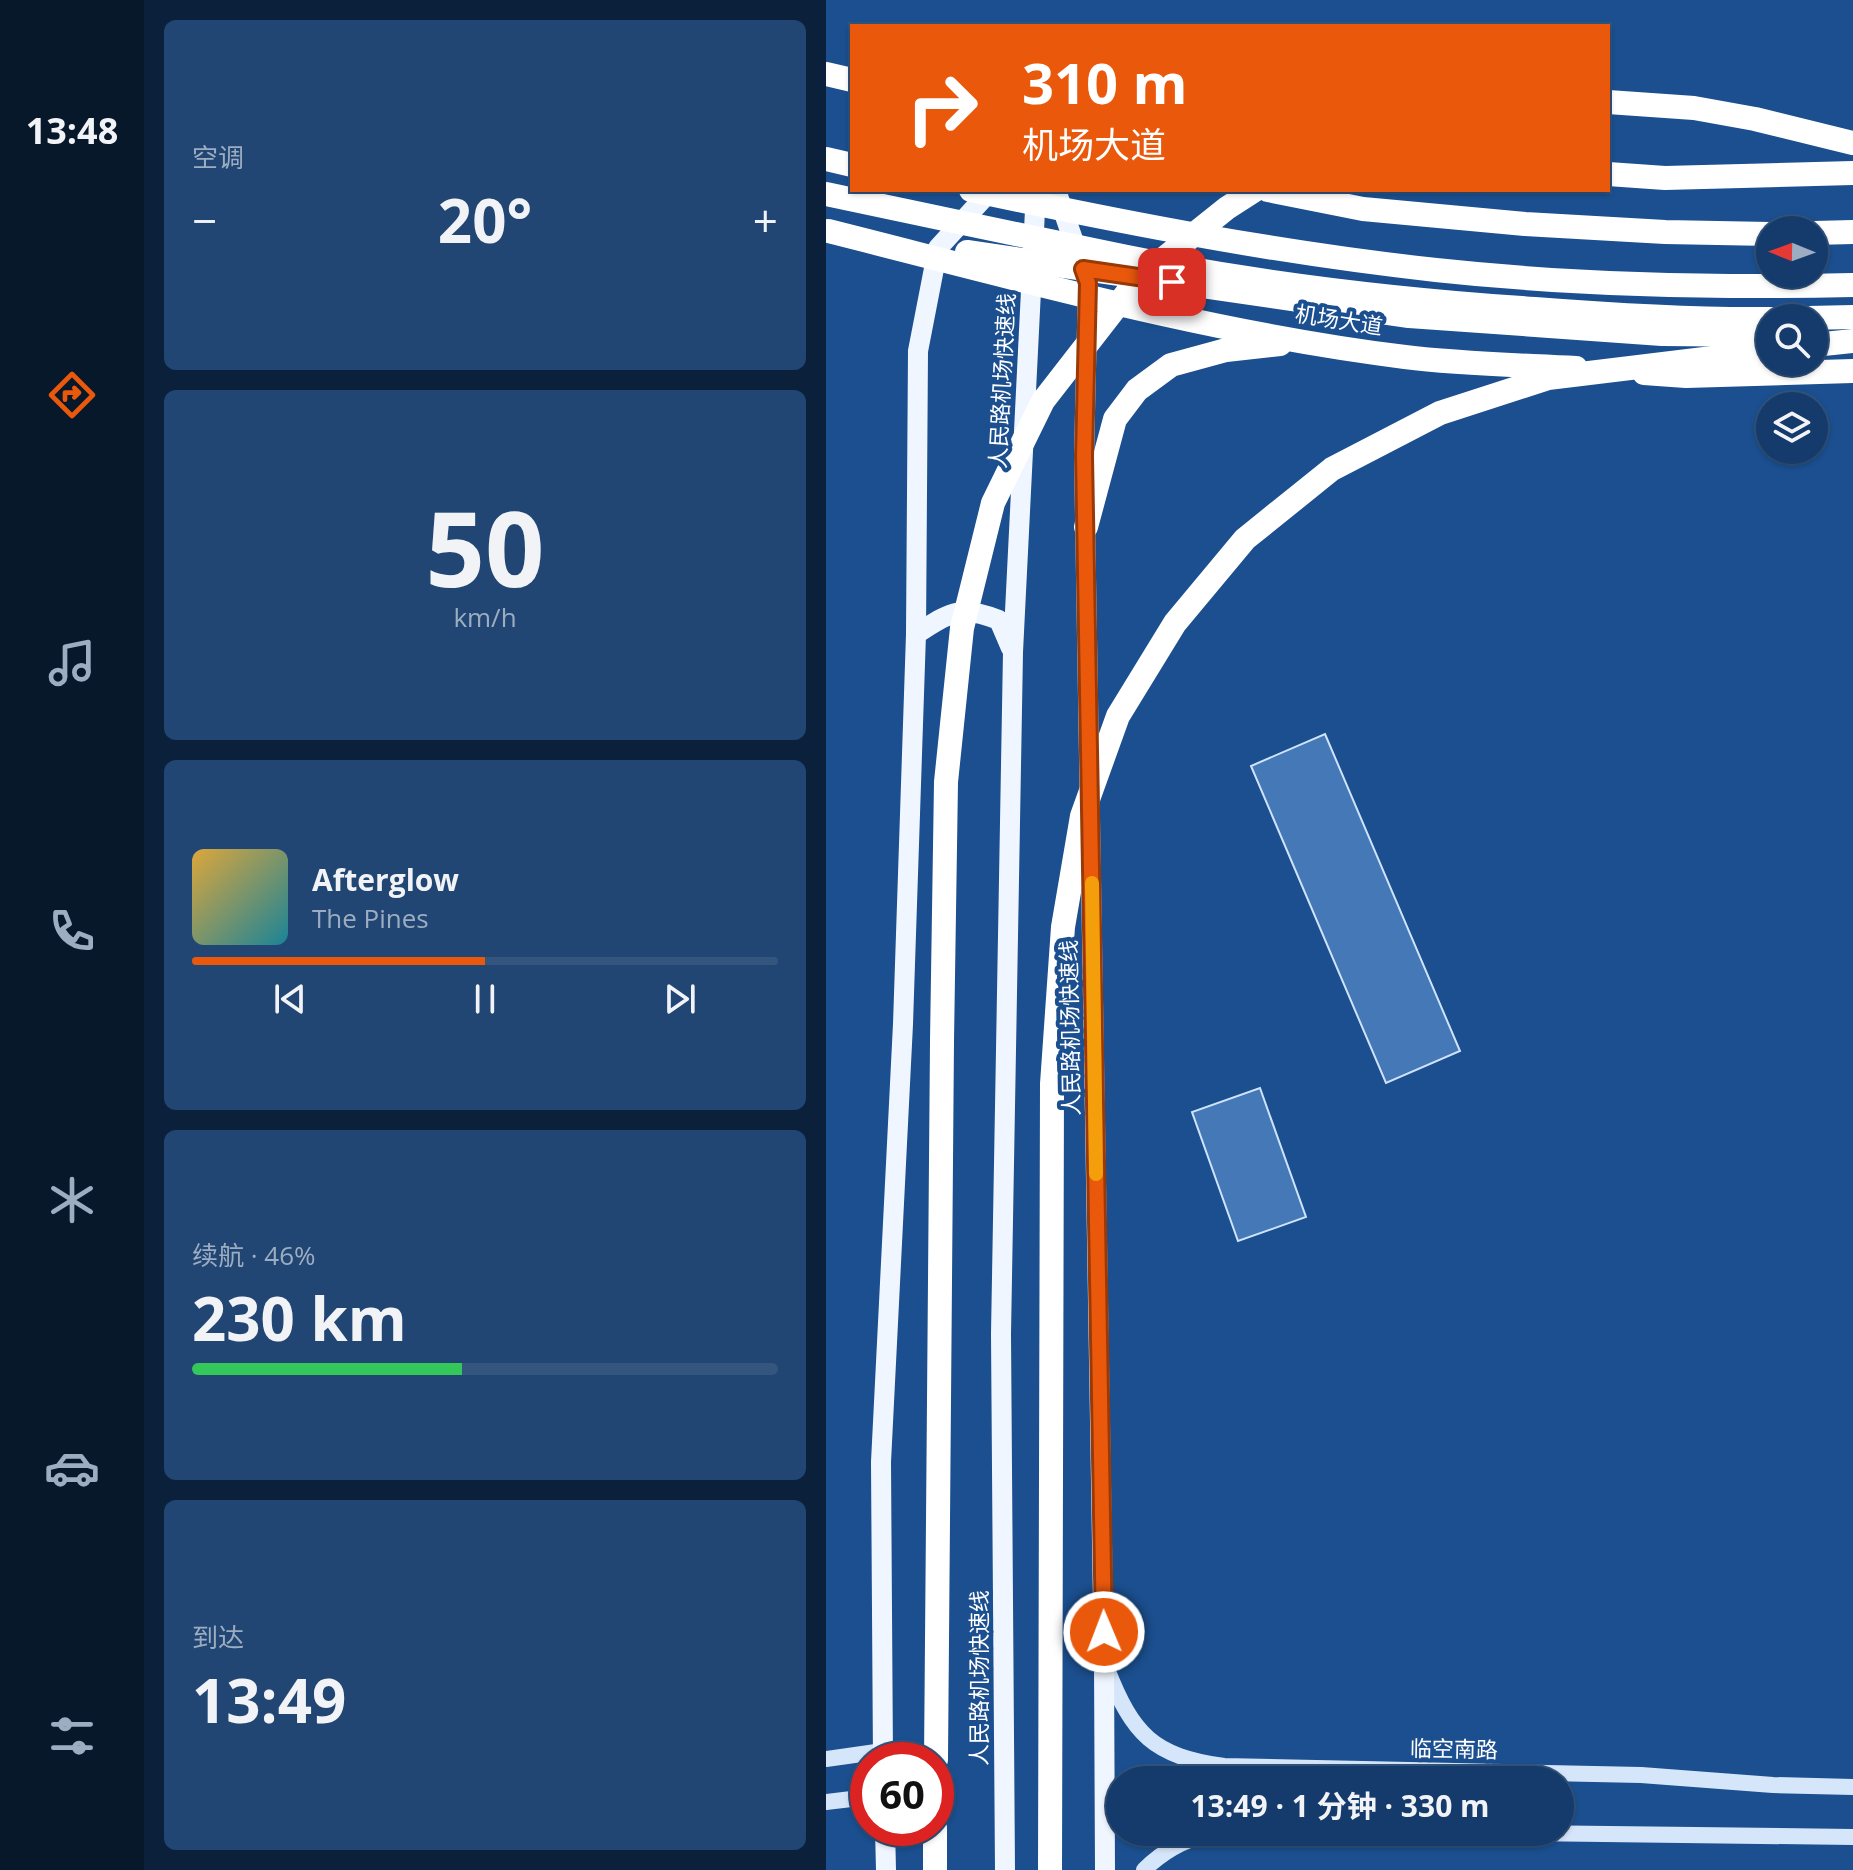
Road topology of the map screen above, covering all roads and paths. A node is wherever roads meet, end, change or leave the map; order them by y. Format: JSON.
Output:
{"nodes":[{"id":1,"x":826,"y":74,"type":"edge"},
{"id":2,"x":850,"y":80,"type":"edge"},
{"id":3,"x":1610,"y":102,"type":"edge"},
{"id":4,"x":1853,"y":143,"type":"edge"},
{"id":5,"x":826,"y":159,"type":"edge"},
{"id":6,"x":850,"y":165,"type":"edge"},
{"id":7,"x":1853,"y":173,"type":"edge"},
{"id":8,"x":1610,"y":174,"type":"edge"},
{"id":9,"x":981,"y":192,"type":"edge"},
{"id":10,"x":989,"y":192,"type":"edge"},
{"id":11,"x":1036,"y":192,"type":"edge"},
{"id":12,"x":1057,"y":192,"type":"edge"},
{"id":13,"x":1252,"y":192,"type":"edge"},
{"id":14,"x":1278,"y":192,"type":"edge"},
{"id":15,"x":826,"y":194,"type":"edge"},
{"id":16,"x":827,"y":231,"type":"edge"},
{"id":17,"x":1853,"y":232,"type":"edge"},
{"id":18,"x":1828,"y":233,"type":"edge"},
{"id":19,"x":1756,"y":234,"type":"edge"},
{"id":20,"x":937,"y":253,"type":"junction"},
{"id":21,"x":1083,"y":269,"type":"junction"},
{"id":22,"x":1032,"y":272,"type":"junction"},
{"id":23,"x":1853,"y":285,"type":"edge"},
{"id":24,"x":1088,"y":296,"type":"junction"},
{"id":25,"x":1853,"y":317,"type":"edge"},
{"id":26,"x":1828,"y":318,"type":"edge"},
{"id":27,"x":1756,"y":319,"type":"edge"},
{"id":28,"x":1756,"y":335,"type":"edge"},
{"id":29,"x":1828,"y":336,"type":"edge"},
{"id":30,"x":1853,"y":338,"type":"edge"},
{"id":31,"x":1307,"y":342,"type":"junction"},
{"id":32,"x":1828,"y":342,"type":"edge"},
{"id":33,"x":1756,"y":353,"type":"edge"},
{"id":34,"x":1853,"y":371,"type":"edge"},
{"id":35,"x":1086,"y":527,"type":"junction"},
{"id":36,"x":916,"y":634,"type":"junction"},
{"id":37,"x":1013,"y":652,"type":"junction"},
{"id":38,"x":1104,"y":1663,"type":"junction"},
{"id":39,"x":883,"y":1742,"type":"edge"},
{"id":40,"x":936,"y":1742,"type":"edge"},
{"id":41,"x":850,"y":1758,"type":"edge"},
{"id":42,"x":826,"y":1759,"type":"edge"},
{"id":43,"x":1853,"y":1787,"type":"edge"},
{"id":44,"x":850,"y":1799,"type":"edge"},
{"id":45,"x":826,"y":1802,"type":"edge"},
{"id":46,"x":1574,"y":1834,"type":"edge"},
{"id":47,"x":1853,"y":1837,"type":"edge"},
{"id":48,"x":885,"y":1846,"type":"edge"},
{"id":49,"x":935,"y":1846,"type":"edge"},
{"id":50,"x":1175,"y":1846,"type":"edge"},
{"id":51,"x":886,"y":1870,"type":"edge"},
{"id":52,"x":935,"y":1870,"type":"edge"},
{"id":53,"x":1005,"y":1870,"type":"edge"},
{"id":54,"x":1050,"y":1870,"type":"edge"},
{"id":55,"x":1105,"y":1870,"type":"edge"},
{"id":56,"x":1144,"y":1870,"type":"edge"}],
"edges":[{"from":1,"to":2,"type":"highway"},
{"from":3,"to":4,"type":"highway"},
{"from":5,"to":6,"type":"highway"},
{"from":7,"to":8,"type":"highway"},
{"from":9,"to":23,"type":"highway","bridge":true},
{"from":10,"to":20,"type":"main road"},
{"from":11,"to":22,"type":"main road","name":"人民路机场快速线"},
{"from":12,"to":21,"type":"main road","name":"人民路机场快速线"},
{"from":13,"to":40,"type":"highway","bridge":true},
{"from":14,"to":19,"type":"highway"},
{"from":15,"to":27,"type":"highway","name":"机场大道","bridge":true},
{"from":16,"to":20,"type":"highway","name":"机场大道"},
{"from":17,"to":18,"type":"highway"},
{"from":20,"to":22,"type":"highway","name":"机场大道"},
{"from":20,"to":36,"type":"main road"},
{"from":21,"to":22,"type":"highway","name":"机场大道"},
{"from":21,"to":24,"type":"main road","name":"人民路机场快速线"},
{"from":21,"to":28,"type":"highway","name":"机场大道"},
{"from":22,"to":24,"type":"highway","name":"机场大道"},
{"from":22,"to":37,"type":"main road","name":"人民路机场快速线"},
{"from":24,"to":31,"type":"highway","name":"机场大道"},
{"from":24,"to":35,"type":"main road","name":"人民路机场快速线"},
{"from":25,"to":26,"type":"highway"},
{"from":29,"to":30,"type":"highway"},
{"from":30,"to":32,"type":"highway"},
{"from":31,"to":34,"type":"highway","name":"机场大道"},
{"from":31,"to":35,"type":"highway"},
{"from":33,"to":54,"type":"highway","bridge":true},
{"from":35,"to":38,"type":"main road","name":"人民路机场快速线"},
{"from":36,"to":37,"type":"main road"},
{"from":36,"to":39,"type":"main road"},
{"from":37,"to":53,"type":"main road","name":"人民路机场快速线"},
{"from":38,"to":43,"type":"main road","name":"临空南路"},
{"from":38,"to":55,"type":"main road","name":"人民路机场快速线"},
{"from":41,"to":42,"type":"main road"},
{"from":44,"to":45,"type":"main road"},
{"from":46,"to":47,"type":"main road"},
{"from":48,"to":51,"type":"main road"},
{"from":49,"to":52,"type":"highway"},
{"from":50,"to":56,"type":"main road"}]}
